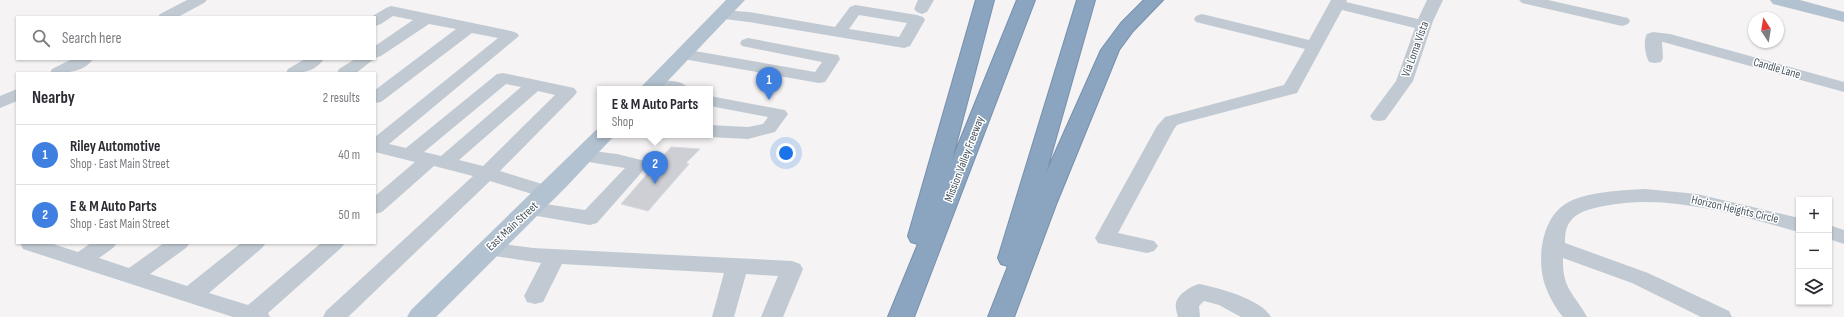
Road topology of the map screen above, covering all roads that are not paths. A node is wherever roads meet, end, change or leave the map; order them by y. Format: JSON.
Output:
{"nodes":[{"id":1,"x":199,"y":0,"type":"edge"},
{"id":2,"x":736,"y":0,"type":"edge"},
{"id":3,"x":985,"y":0,"type":"edge"},
{"id":4,"x":1026,"y":0,"type":"edge"},
{"id":5,"x":1086,"y":0,"type":"edge"},
{"id":6,"x":1154,"y":0,"type":"edge"},
{"id":7,"x":1435,"y":0,"type":"edge"},
{"id":8,"x":1528,"y":0,"type":"edge"},
{"id":9,"x":1783,"y":0,"type":"edge"},
{"id":10,"x":1338,"y":2,"type":"edge"},
{"id":11,"x":722,"y":15,"type":"junction"},
{"id":12,"x":168,"y":16,"type":"edge"},
{"id":13,"x":1844,"y":17,"type":"edge"},
{"id":14,"x":427,"y":18,"type":"junction"},
{"id":15,"x":1202,"y":19,"type":"dead end"},
{"id":16,"x":376,"y":20,"type":"edge"},
{"id":17,"x":1622,"y":22,"type":"dead end"},
{"id":18,"x":1424,"y":25,"type":"junction"},
{"id":19,"x":470,"y":27,"type":"junction"},
{"id":20,"x":839,"y":32,"type":"dead end"},
{"id":21,"x":748,"y":43,"type":"dead end"},
{"id":22,"x":1314,"y":46,"type":"junction"},
{"id":23,"x":376,"y":52,"type":"edge"},
{"id":24,"x":683,"y":54,"type":"junction"},
{"id":25,"x":1655,"y":58,"type":"dead end"},
{"id":26,"x":83,"y":60,"type":"edge"},
{"id":27,"x":314,"y":60,"type":"edge"},
{"id":28,"x":364,"y":60,"type":"edge"},
{"id":29,"x":60,"y":72,"type":"edge"},
{"id":30,"x":296,"y":72,"type":"edge"},
{"id":31,"x":346,"y":72,"type":"edge"},
{"id":32,"x":534,"y":85,"type":"junction"},
{"id":33,"x":652,"y":86,"type":"edge"},
{"id":34,"x":1844,"y":87,"type":"edge"},
{"id":35,"x":16,"y":95,"type":"edge"},
{"id":36,"x":376,"y":97,"type":"edge"},
{"id":37,"x":713,"y":102,"type":"edge"},
{"id":38,"x":0,"y":103,"type":"edge"},
{"id":39,"x":1379,"y":116,"type":"dead end"},
{"id":40,"x":713,"y":132,"type":"edge"},
{"id":41,"x":601,"y":138,"type":"edge"},
{"id":42,"x":376,"y":145,"type":"edge"},
{"id":43,"x":376,"y":146,"type":"edge"},
{"id":44,"x":410,"y":154,"type":"junction"},
{"id":45,"x":584,"y":156,"type":"junction"},
{"id":46,"x":437,"y":161,"type":"junction"},
{"id":47,"x":487,"y":174,"type":"junction"},
{"id":48,"x":540,"y":201,"type":"junction"},
{"id":49,"x":376,"y":206,"type":"edge"},
{"id":50,"x":1796,"y":224,"type":"edge"},
{"id":51,"x":1832,"y":233,"type":"edge"},
{"id":52,"x":1844,"y":237,"type":"edge"},
{"id":53,"x":30,"y":244,"type":"edge"},
{"id":54,"x":105,"y":244,"type":"edge"},
{"id":55,"x":178,"y":244,"type":"edge"},
{"id":56,"x":254,"y":244,"type":"edge"},
{"id":57,"x":333,"y":244,"type":"edge"},
{"id":58,"x":1147,"y":246,"type":"dead end"},
{"id":59,"x":1553,"y":247,"type":"junction"},
{"id":60,"x":488,"y":249,"type":"junction"},
{"id":61,"x":555,"y":256,"type":"junction"},
{"id":62,"x":81,"y":260,"type":"junction"},
{"id":63,"x":737,"y":266,"type":"junction"},
{"id":64,"x":133,"y":276,"type":"junction"},
{"id":65,"x":191,"y":295,"type":"junction"},
{"id":66,"x":536,"y":296,"type":"dead end"},
{"id":67,"x":255,"y":316,"type":"edge"},
{"id":68,"x":334,"y":317,"type":"edge"},
{"id":69,"x":420,"y":317,"type":"edge"},
{"id":70,"x":723,"y":317,"type":"edge"},
{"id":71,"x":772,"y":317,"type":"edge"},
{"id":72,"x":900,"y":317,"type":"edge"},
{"id":73,"x":993,"y":317,"type":"edge"},
{"id":74,"x":1001,"y":317,"type":"edge"},
{"id":75,"x":1189,"y":317,"type":"edge"},
{"id":76,"x":1260,"y":317,"type":"edge"},
{"id":77,"x":1576,"y":317,"type":"edge"},
{"id":78,"x":1721,"y":317,"type":"edge"}],
"edges":[{"from":1,"to":12,"type":"street"},
{"from":2,"to":11,"type":"main road"},
{"from":3,"to":72,"type":"highway"},
{"from":4,"to":72,"type":"highway","name":"Mission Valley Freeway"},
{"from":5,"to":73,"type":"highway"},
{"from":6,"to":74,"type":"highway"},
{"from":7,"to":18,"type":"street","name":"Via Loma Vista"},
{"from":8,"to":17,"type":"street"},
{"from":9,"to":13,"type":"main road"},
{"from":10,"to":18,"type":"street"},
{"from":10,"to":22,"type":"street"},
{"from":11,"to":20,"type":"street"},
{"from":11,"to":24,"type":"main road"},
{"from":14,"to":16,"type":"street"},
{"from":14,"to":19,"type":"street"},
{"from":14,"to":23,"type":"street"},
{"from":15,"to":22,"type":"street"},
{"from":18,"to":39,"type":"street","name":"Via Loma Vista"},
{"from":19,"to":36,"type":"street"},
{"from":19,"to":42,"type":"street"},
{"from":21,"to":24,"type":"street"},
{"from":22,"to":58,"type":"street"},
{"from":24,"to":33,"type":"main road"},
{"from":25,"to":34,"type":"street","name":"Candle Lane"},
{"from":26,"to":29,"type":"street"},
{"from":27,"to":30,"type":"street"},
{"from":28,"to":31,"type":"street"},
{"from":32,"to":44,"type":"street"},
{"from":32,"to":46,"type":"street"},
{"from":32,"to":47,"type":"street"},
{"from":35,"to":38,"type":"street"},
{"from":37,"to":40,"type":"street"},
{"from":41,"to":45,"type":"main road","name":"East Main Street"},
{"from":43,"to":44,"type":"street"},
{"from":44,"to":46,"type":"street"},
{"from":45,"to":48,"type":"main road","name":"East Main Street"},
{"from":45,"to":48,"type":"street"},
{"from":46,"to":47,"type":"street"},
{"from":46,"to":49,"type":"street"},
{"from":47,"to":48,"type":"street"},
{"from":47,"to":68,"type":"street"},
{"from":48,"to":60,"type":"main road","name":"East Main Street"},
{"from":50,"to":59,"type":"street","name":"Horizon Heights Circle"},
{"from":51,"to":52,"type":"street"},
{"from":53,"to":62,"type":"street"},
{"from":54,"to":62,"type":"street"},
{"from":55,"to":64,"type":"street"},
{"from":56,"to":65,"type":"street"},
{"from":57,"to":67,"type":"street"},
{"from":59,"to":77,"type":"street","name":"Horizon Heights Circle"},
{"from":59,"to":78,"type":"street"},
{"from":60,"to":61,"type":"street"},
{"from":60,"to":69,"type":"main road","name":"East Main Street"},
{"from":61,"to":63,"type":"street"},
{"from":61,"to":66,"type":"street"},
{"from":62,"to":64,"type":"street"},
{"from":63,"to":70,"type":"street"},
{"from":63,"to":71,"type":"street"},
{"from":64,"to":65,"type":"street"},
{"from":65,"to":67,"type":"street"},
{"from":75,"to":76,"type":"street"}]}
